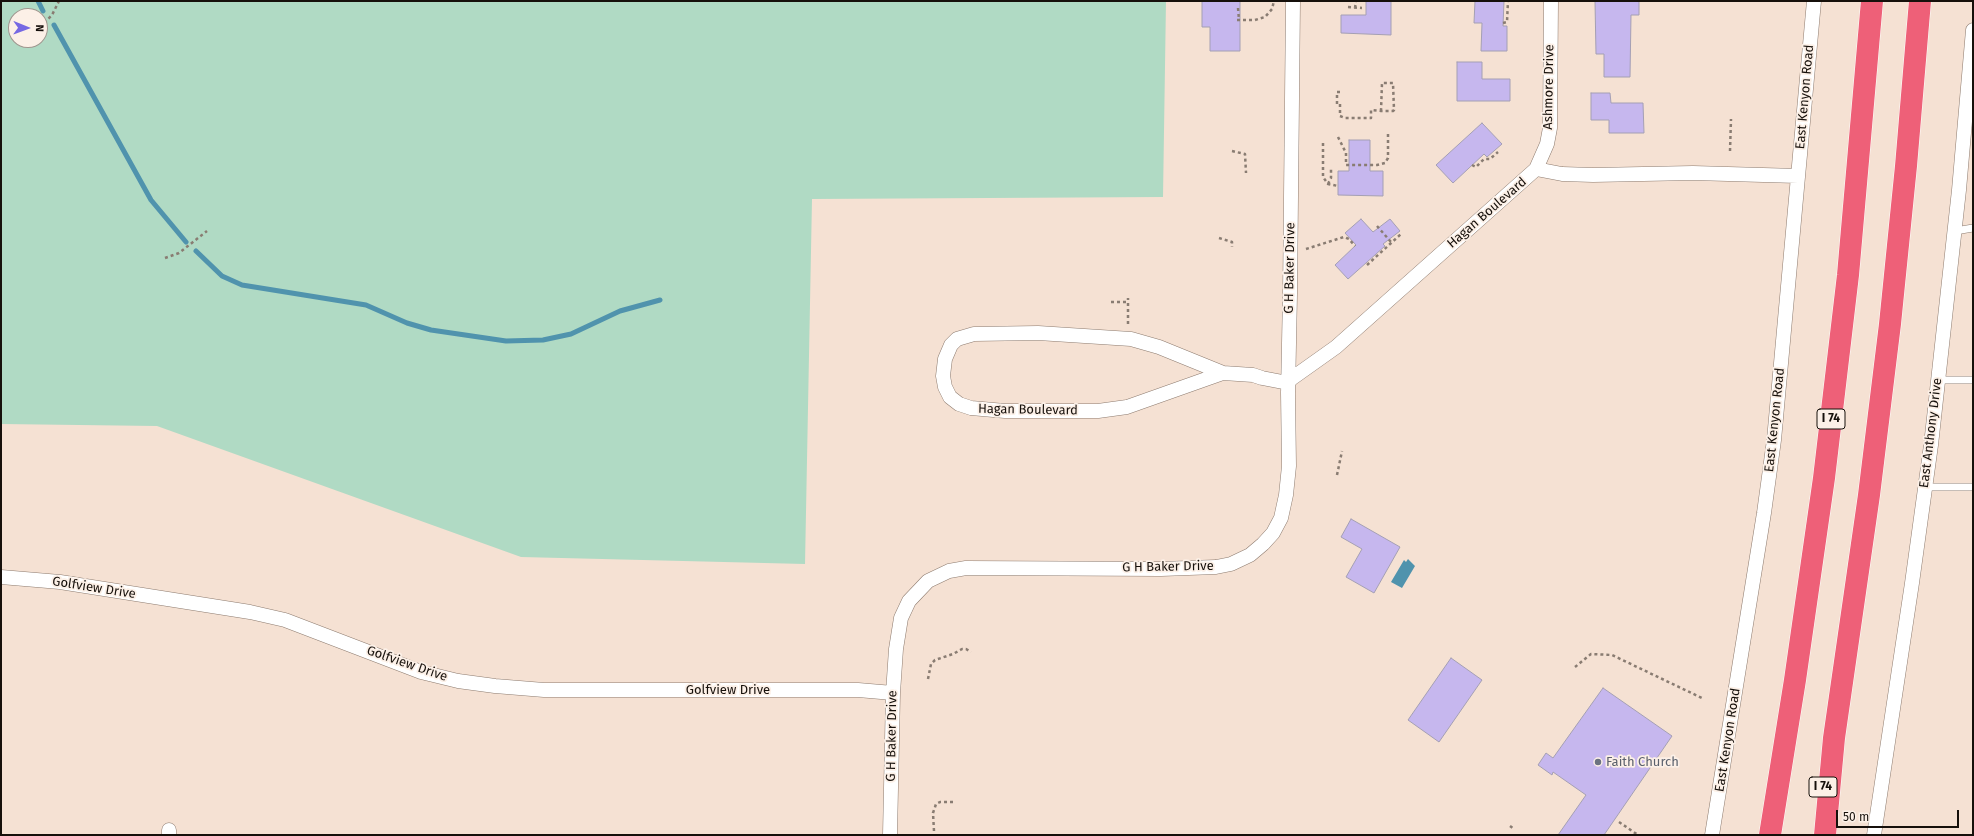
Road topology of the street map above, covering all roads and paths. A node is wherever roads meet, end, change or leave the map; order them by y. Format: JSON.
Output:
{"nodes":[{"id":1,"x":59,"y":1,"type":"edge"},
{"id":2,"x":1274,"y":1,"type":"edge"},
{"id":3,"x":1293,"y":1,"type":"edge"},
{"id":4,"x":1356,"y":1,"type":"edge"},
{"id":5,"x":1508,"y":1,"type":"edge"},
{"id":6,"x":1551,"y":1,"type":"edge"},
{"id":7,"x":1814,"y":1,"type":"edge"},
{"id":8,"x":1872,"y":1,"type":"edge"},
{"id":9,"x":1920,"y":1,"type":"edge"},
{"id":10,"x":1348,"y":7,"type":"dead end"},
{"id":11,"x":1238,"y":8,"type":"dead end"},
{"id":12,"x":1355,"y":8,"type":"junction"},
{"id":13,"x":1362,"y":8,"type":"dead end"},
{"id":14,"x":48,"y":19,"type":"edge"},
{"id":15,"x":1503,"y":23,"type":"dead end"},
{"id":16,"x":1973,"y":30,"type":"edge"},
{"id":17,"x":1970,"y":89,"type":"edge"},
{"id":18,"x":1343,"y":92,"type":"dead end"},
{"id":19,"x":1381,"y":111,"type":"junction"},
{"id":20,"x":1731,"y":120,"type":"dead end"},
{"id":21,"x":1388,"y":132,"type":"dead end"},
{"id":22,"x":1338,"y":137,"type":"dead end"},
{"id":23,"x":1323,"y":143,"type":"dead end"},
{"id":24,"x":1232,"y":151,"type":"dead end"},
{"id":25,"x":1730,"y":151,"type":"dead end"},
{"id":26,"x":1498,"y":152,"type":"dead end"},
{"id":27,"x":1472,"y":165,"type":"dead end"},
{"id":28,"x":1331,"y":167,"type":"dead end"},
{"id":29,"x":1536,"y":170,"type":"junction"},
{"id":30,"x":1246,"y":173,"type":"dead end"},
{"id":31,"x":1798,"y":176,"type":"junction"},
{"id":32,"x":1328,"y":184,"type":"junction"},
{"id":33,"x":1338,"y":186,"type":"dead end"},
{"id":34,"x":1377,"y":226,"type":"dead end"},
{"id":35,"x":1973,"y":228,"type":"edge"},
{"id":36,"x":206,"y":231,"type":"dead end"},
{"id":37,"x":1955,"y":231,"type":"junction"},
{"id":38,"x":1401,"y":234,"type":"dead end"},
{"id":39,"x":1219,"y":238,"type":"dead end"},
{"id":40,"x":1391,"y":242,"type":"junction"},
{"id":41,"x":1355,"y":246,"type":"dead end"},
{"id":42,"x":1232,"y":248,"type":"dead end"},
{"id":43,"x":1291,"y":254,"type":"junction"},
{"id":44,"x":166,"y":258,"type":"dead end"},
{"id":45,"x":1367,"y":265,"type":"dead end"},
{"id":46,"x":1111,"y":302,"type":"dead end"},
{"id":47,"x":1127,"y":339,"type":"junction"},
{"id":48,"x":1223,"y":373,"type":"junction"},
{"id":49,"x":1938,"y":380,"type":"junction"},
{"id":50,"x":1973,"y":380,"type":"edge"},
{"id":51,"x":1288,"y":383,"type":"junction"},
{"id":52,"x":1342,"y":451,"type":"dead end"},
{"id":53,"x":1337,"y":476,"type":"dead end"},
{"id":54,"x":1925,"y":487,"type":"junction"},
{"id":55,"x":1973,"y":487,"type":"edge"},
{"id":56,"x":1,"y":577,"type":"edge"},
{"id":57,"x":971,"y":652,"type":"dead end"},
{"id":58,"x":1575,"y":667,"type":"dead end"},
{"id":59,"x":928,"y":679,"type":"dead end"},
{"id":60,"x":893,"y":693,"type":"junction"},
{"id":61,"x":1704,"y":699,"type":"dead end"},
{"id":62,"x":1834,"y":738,"type":"junction"},
{"id":63,"x":953,"y":802,"type":"dead end"},
{"id":64,"x":1619,"y":822,"type":"dead end"},
{"id":65,"x":1510,"y":826,"type":"dead end"},
{"id":66,"x":1514,"y":829,"type":"dead end"},
{"id":67,"x":934,"y":831,"type":"dead end"},
{"id":68,"x":890,"y":835,"type":"edge"},
{"id":69,"x":1638,"y":835,"type":"edge"},
{"id":70,"x":1712,"y":835,"type":"edge"},
{"id":71,"x":1770,"y":835,"type":"edge"},
{"id":72,"x":1813,"y":835,"type":"edge"},
{"id":73,"x":1824,"y":835,"type":"edge"},
{"id":74,"x":1874,"y":835,"type":"edge"}],
"edges":[{"from":1,"to":14,"type":"path"},
{"from":2,"to":11,"type":"path"},
{"from":3,"to":43,"type":"street","name":"G H Baker Drive"},
{"from":4,"to":12,"type":"path"},
{"from":5,"to":15,"type":"path"},
{"from":6,"to":29,"type":"street","name":"Ashmore Drive"},
{"from":7,"to":31,"type":"street","name":"East Kenyon Road"},
{"from":8,"to":71,"type":"highway","number":"I 74"},
{"from":9,"to":62,"type":"highway","number":"I 74"},
{"from":10,"to":12,"type":"path"},
{"from":12,"to":13,"type":"path"},
{"from":16,"to":17,"type":"street","name":"East Anthony Drive"},
{"from":17,"to":37,"type":"street","name":"East Anthony Drive"},
{"from":18,"to":19,"type":"path"},
{"from":19,"to":19,"type":"path"},
{"from":20,"to":25,"type":"path"},
{"from":21,"to":22,"type":"path"},
{"from":23,"to":32,"type":"path"},
{"from":24,"to":30,"type":"path"},
{"from":26,"to":27,"type":"path"},
{"from":28,"to":32,"type":"path"},
{"from":29,"to":31,"type":"street","name":"Hagan Boulevard"},
{"from":29,"to":51,"type":"street","name":"Hagan Boulevard"},
{"from":31,"to":70,"type":"street","name":"East Kenyon Road"},
{"from":32,"to":33,"type":"path"},
{"from":34,"to":40,"type":"path"},
{"from":35,"to":37,"type":"lane"},
{"from":36,"to":44,"type":"path"},
{"from":37,"to":49,"type":"street","name":"East Anthony Drive"},
{"from":38,"to":40,"type":"path"},
{"from":39,"to":42,"type":"path"},
{"from":40,"to":45,"type":"path"},
{"from":41,"to":43,"type":"path"},
{"from":43,"to":51,"type":"street","name":"G H Baker Drive"},
{"from":46,"to":47,"type":"path"},
{"from":47,"to":48,"type":"street","name":"Hagan Boulevard"},
{"from":47,"to":48,"type":"street","name":"Hagan Boulevard"},
{"from":48,"to":51,"type":"street","name":"Hagan Boulevard"},
{"from":49,"to":50,"type":"lane"},
{"from":49,"to":54,"type":"street","name":"East Anthony Drive"},
{"from":51,"to":60,"type":"street","name":"G H Baker Drive"},
{"from":52,"to":53,"type":"path"},
{"from":54,"to":55,"type":"lane"},
{"from":54,"to":74,"type":"street","name":"East Anthony Drive"},
{"from":56,"to":60,"type":"street","name":"Golfview Drive"},
{"from":57,"to":59,"type":"path"},
{"from":58,"to":61,"type":"path"},
{"from":60,"to":68,"type":"street","name":"G H Baker Drive"},
{"from":62,"to":72,"type":"highway","number":"I 74"},
{"from":62,"to":73,"type":"highway"},
{"from":63,"to":67,"type":"path"},
{"from":64,"to":69,"type":"path"},
{"from":65,"to":66,"type":"path"}]}
